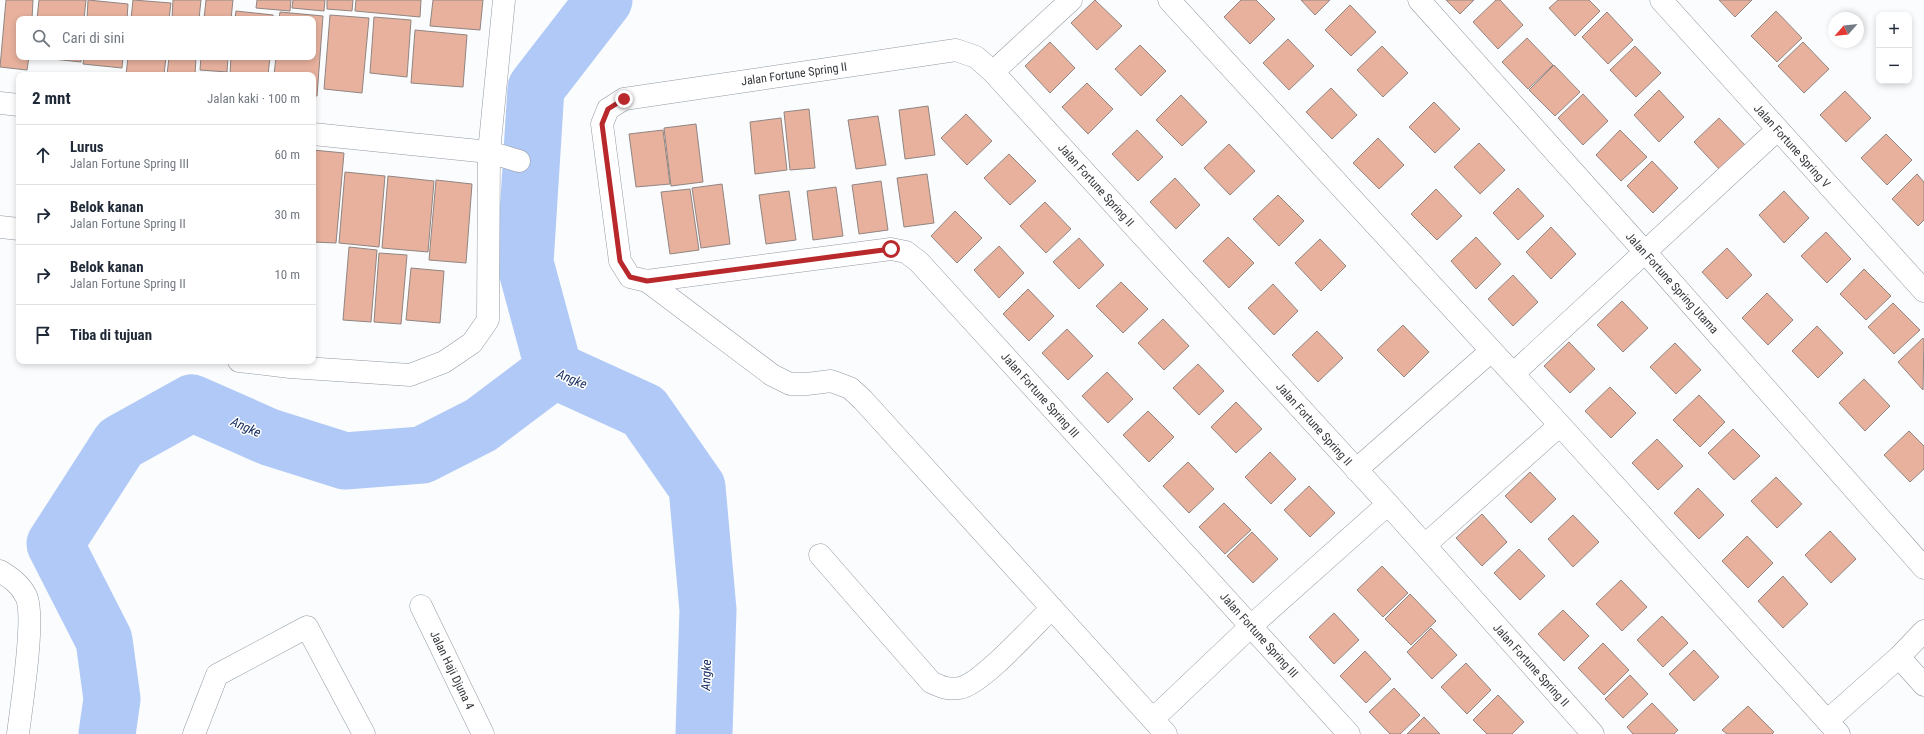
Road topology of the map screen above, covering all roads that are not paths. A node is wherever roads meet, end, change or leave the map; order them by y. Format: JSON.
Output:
{"nodes":[{"id":1,"x":504,"y":0,"type":"edge"},
{"id":2,"x":1071,"y":0,"type":"edge"},
{"id":3,"x":1169,"y":0,"type":"edge"},
{"id":4,"x":1418,"y":0,"type":"edge"},
{"id":5,"x":1661,"y":0,"type":"edge"},
{"id":6,"x":993,"y":72,"type":"junction"},
{"id":7,"x":0,"y":103,"type":"edge"},
{"id":8,"x":16,"y":105,"type":"edge"},
{"id":9,"x":1777,"y":130,"type":"junction"},
{"id":10,"x":316,"y":134,"type":"edge"},
{"id":11,"x":489,"y":152,"type":"junction"},
{"id":12,"x":519,"y":161,"type":"dead end"},
{"id":13,"x":0,"y":227,"type":"edge"},
{"id":14,"x":16,"y":229,"type":"edge"},
{"id":15,"x":1645,"y":252,"type":"junction"},
{"id":16,"x":647,"y":281,"type":"junction"},
{"id":17,"x":1924,"y":291,"type":"edge"},
{"id":18,"x":1491,"y":351,"type":"junction"},
{"id":19,"x":264,"y":364,"type":"edge"},
{"id":20,"x":1513,"y":374,"type":"junction"},
{"id":21,"x":1560,"y":425,"type":"junction"},
{"id":22,"x":1356,"y":470,"type":"junction"},
{"id":23,"x":1388,"y":504,"type":"junction"},
{"id":24,"x":1425,"y":545,"type":"junction"},
{"id":25,"x":820,"y":555,"type":"dead end"},
{"id":26,"x":1924,"y":568,"type":"edge"},
{"id":27,"x":0,"y":571,"type":"edge"},
{"id":28,"x":421,"y":606,"type":"dead end"},
{"id":29,"x":1052,"y":608,"type":"junction"},
{"id":30,"x":1251,"y":626,"type":"junction"},
{"id":31,"x":1924,"y":631,"type":"edge"},
{"id":32,"x":1899,"y":657,"type":"junction"},
{"id":33,"x":1924,"y":685,"type":"edge"},
{"id":34,"x":1159,"y":727,"type":"edge"},
{"id":35,"x":1833,"y":727,"type":"edge"},
{"id":36,"x":18,"y":734,"type":"edge"},
{"id":37,"x":194,"y":734,"type":"edge"},
{"id":38,"x":364,"y":734,"type":"edge"},
{"id":39,"x":483,"y":734,"type":"edge"},
{"id":40,"x":1349,"y":734,"type":"edge"},
{"id":41,"x":1593,"y":734,"type":"edge"}],
"edges":[{"from":1,"to":11,"type":"street"},
{"from":2,"to":6,"type":"street"},
{"from":3,"to":18,"type":"street"},
{"from":4,"to":15,"type":"street","name":"Jalan Fortune Spring Utama"},
{"from":5,"to":9,"type":"street","name":"Jalan Fortune Spring V"},
{"from":6,"to":16,"type":"street","name":"Jalan Fortune Spring II"},
{"from":6,"to":22,"type":"street","name":"Jalan Fortune Spring II"},
{"from":7,"to":8,"type":"street"},
{"from":9,"to":15,"type":"street"},
{"from":9,"to":17,"type":"street","name":"Jalan Fortune Spring V"},
{"from":10,"to":11,"type":"street"},
{"from":11,"to":12,"type":"street"},
{"from":11,"to":19,"type":"street"},
{"from":13,"to":14,"type":"street"},
{"from":15,"to":20,"type":"street"},
{"from":15,"to":26,"type":"street","name":"Jalan Fortune Spring Utama"},
{"from":16,"to":29,"type":"street"},
{"from":16,"to":30,"type":"street","name":"Jalan Fortune Spring III"},
{"from":18,"to":20,"type":"street"},
{"from":18,"to":22,"type":"street"},
{"from":20,"to":21,"type":"street"},
{"from":21,"to":24,"type":"street"},
{"from":21,"to":35,"type":"street"},
{"from":22,"to":23,"type":"street","name":"Jalan Fortune Spring II"},
{"from":23,"to":24,"type":"street","name":"Jalan Fortune Spring II"},
{"from":23,"to":30,"type":"street"},
{"from":24,"to":41,"type":"street","name":"Jalan Fortune Spring II"},
{"from":25,"to":29,"type":"street"},
{"from":27,"to":36,"type":"street"},
{"from":28,"to":39,"type":"street","name":"Jalan Haji Djuna 4"},
{"from":29,"to":34,"type":"street"},
{"from":30,"to":34,"type":"street"},
{"from":30,"to":40,"type":"street","name":"Jalan Fortune Spring III"},
{"from":31,"to":32,"type":"street"},
{"from":32,"to":33,"type":"street"},
{"from":32,"to":35,"type":"street"},
{"from":37,"to":38,"type":"street"}]}
